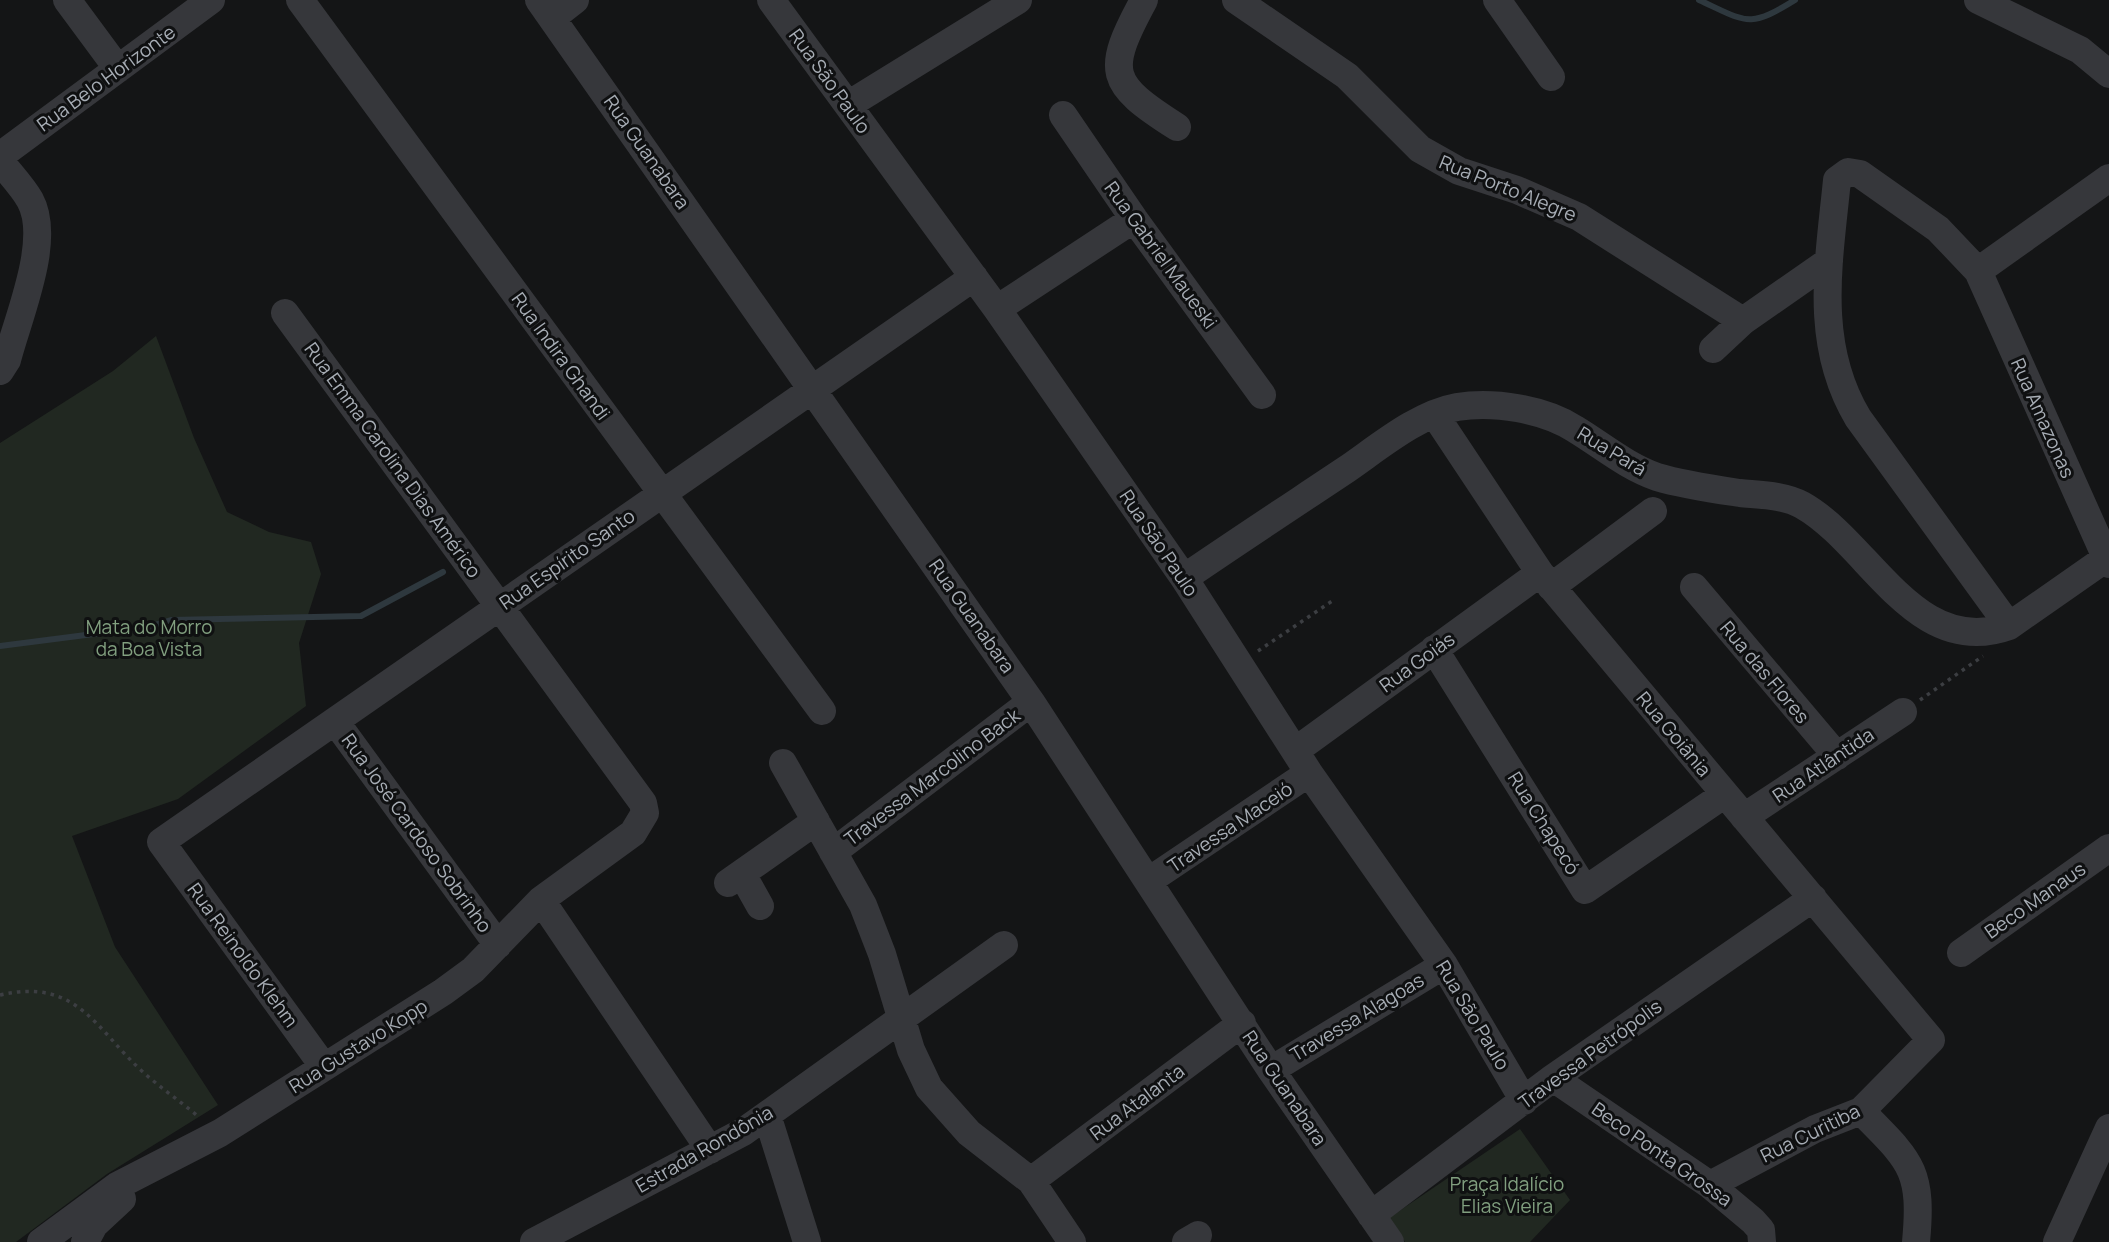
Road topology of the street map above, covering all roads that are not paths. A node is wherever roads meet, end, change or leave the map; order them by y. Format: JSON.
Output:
{"nodes":[{"id":1,"x":67,"y":0,"type":"edge"},
{"id":2,"x":211,"y":0,"type":"edge"},
{"id":3,"x":300,"y":0,"type":"edge"},
{"id":4,"x":575,"y":0,"type":"edge"},
{"id":5,"x":771,"y":0,"type":"edge"},
{"id":6,"x":1017,"y":0,"type":"edge"},
{"id":7,"x":1144,"y":0,"type":"edge"},
{"id":8,"x":1236,"y":0,"type":"edge"},
{"id":9,"x":1497,"y":0,"type":"edge"},
{"id":10,"x":1979,"y":0,"type":"edge"},
{"id":11,"x":546,"y":9,"type":"edge"},
{"id":12,"x":118,"y":69,"type":"junction"},
{"id":13,"x":2109,"y":74,"type":"edge"},
{"id":14,"x":1551,"y":77,"type":"dead end"},
{"id":15,"x":848,"y":105,"type":"junction"},
{"id":16,"x":1063,"y":115,"type":"dead end"},
{"id":17,"x":1177,"y":127,"type":"dead end"},
{"id":18,"x":0,"y":158,"type":"edge"},
{"id":19,"x":2109,"y":178,"type":"edge"},
{"id":20,"x":1134,"y":219,"type":"junction"},
{"id":21,"x":1829,"y":261,"type":"junction"},
{"id":22,"x":1978,"y":271,"type":"junction"},
{"id":23,"x":974,"y":277,"type":"junction"},
{"id":24,"x":997,"y":309,"type":"junction"},
{"id":25,"x":285,"y":313,"type":"dead end"},
{"id":26,"x":1743,"y":321,"type":"junction"},
{"id":27,"x":1713,"y":349,"type":"dead end"},
{"id":28,"x":0,"y":371,"type":"edge"},
{"id":29,"x":814,"y":388,"type":"junction"},
{"id":30,"x":1262,"y":395,"type":"dead end"},
{"id":31,"x":1435,"y":415,"type":"junction"},
{"id":32,"x":662,"y":493,"type":"junction"},
{"id":33,"x":1653,"y":511,"type":"dead end"},
{"id":34,"x":2107,"y":562,"type":"edge"},
{"id":35,"x":1184,"y":578,"type":"junction"},
{"id":36,"x":1546,"y":580,"type":"junction"},
{"id":37,"x":1694,"y":587,"type":"dead end"},
{"id":38,"x":499,"y":606,"type":"junction"},
{"id":39,"x":2008,"y":626,"type":"junction"},
{"id":40,"x":1434,"y":649,"type":"junction"},
{"id":41,"x":1031,"y":702,"type":"junction"},
{"id":42,"x":822,"y":711,"type":"dead end"},
{"id":43,"x":1903,"y":712,"type":"road end"},
{"id":44,"x":335,"y":721,"type":"junction"},
{"id":45,"x":1837,"y":756,"type":"junction"},
{"id":46,"x":1302,"y":762,"type":"junction"},
{"id":47,"x":783,"y":763,"type":"dead end"},
{"id":48,"x":1725,"y":794,"type":"junction"},
{"id":49,"x":645,"y":813,"type":"joint"},
{"id":50,"x":1744,"y":817,"type":"junction"},
{"id":51,"x":816,"y":821,"type":"junction"},
{"id":52,"x":161,"y":842,"type":"joint"},
{"id":53,"x":2109,"y":848,"type":"edge"},
{"id":54,"x":834,"y":852,"type":"junction"},
{"id":55,"x":1150,"y":880,"type":"junction"},
{"id":56,"x":1813,"y":898,"type":"junction"},
{"id":57,"x":541,"y":900,"type":"junction"},
{"id":58,"x":760,"y":906,"type":"dead end"},
{"id":59,"x":498,"y":945,"type":"junction"},
{"id":60,"x":1004,"y":946,"type":"dead end"},
{"id":61,"x":1961,"y":953,"type":"dead end"},
{"id":62,"x":1444,"y":965,"type":"junction"},
{"id":63,"x":902,"y":1020,"type":"junction"},
{"id":64,"x":1242,"y":1023,"type":"junction"},
{"id":65,"x":1931,"y":1040,"type":"joint"},
{"id":66,"x":324,"y":1067,"type":"junction"},
{"id":67,"x":1271,"y":1070,"type":"junction"},
{"id":68,"x":1553,"y":1077,"type":"junction"},
{"id":69,"x":1524,"y":1101,"type":"junction"},
{"id":70,"x":1861,"y":1111,"type":"junction"},
{"id":71,"x":767,"y":1115,"type":"junction"},
{"id":72,"x":2109,"y":1128,"type":"edge"},
{"id":73,"x":710,"y":1150,"type":"junction"},
{"id":74,"x":165,"y":1164,"type":"junction"},
{"id":75,"x":1031,"y":1181,"type":"junction"},
{"id":76,"x":1710,"y":1185,"type":"junction"},
{"id":77,"x":1371,"y":1215,"type":"junction"},
{"id":78,"x":1763,"y":1241,"type":"edge"},
{"id":79,"x":41,"y":1242,"type":"edge"},
{"id":80,"x":85,"y":1242,"type":"edge"},
{"id":81,"x":534,"y":1242,"type":"edge"},
{"id":82,"x":807,"y":1242,"type":"edge"},
{"id":83,"x":1072,"y":1242,"type":"edge"},
{"id":84,"x":1390,"y":1242,"type":"edge"},
{"id":85,"x":1916,"y":1242,"type":"edge"},
{"id":86,"x":2057,"y":1242,"type":"edge"}],
"edges":[{"from":1,"to":12,"type":"street"},
{"from":2,"to":12,"type":"street","name":"Rua Belo Horizonte"},
{"from":3,"to":32,"type":"street","name":"Rua Indira Ghandi"},
{"from":4,"to":11,"type":"street"},
{"from":5,"to":15,"type":"street","name":"Rua São Paulo"},
{"from":6,"to":15,"type":"street"},
{"from":7,"to":17,"type":"street"},
{"from":8,"to":26,"type":"street","name":"Rua Porto Alegre"},
{"from":9,"to":14,"type":"street"},
{"from":10,"to":13,"type":"street"},
{"from":11,"to":29,"type":"street","name":"Rua Guanabara"},
{"from":12,"to":18,"type":"street","name":"Rua Belo Horizonte"},
{"from":15,"to":23,"type":"street","name":"Rua São Paulo"},
{"from":16,"to":20,"type":"street","name":"Rua Gabriel Maueski"},
{"from":18,"to":28,"type":"street"},
{"from":19,"to":22,"type":"street"},
{"from":20,"to":24,"type":"street"},
{"from":20,"to":30,"type":"street","name":"Rua Gabriel Maueski"},
{"from":21,"to":22,"type":"street","name":"Rua Amazonas"},
{"from":21,"to":26,"type":"street"},
{"from":21,"to":39,"type":"street"},
{"from":22,"to":34,"type":"street","name":"Rua Amazonas"},
{"from":23,"to":24,"type":"street","name":"Rua São Paulo"},
{"from":23,"to":29,"type":"street","name":"Rua Espírito Santo"},
{"from":24,"to":35,"type":"street","name":"Rua São Paulo"},
{"from":25,"to":38,"type":"street","name":"Rua Emma Carolina Dias Américo"},
{"from":26,"to":27,"type":"street"},
{"from":29,"to":32,"type":"street","name":"Rua Espírito Santo"},
{"from":29,"to":41,"type":"street","name":"Rua Guanabara"},
{"from":31,"to":35,"type":"street","name":"Rua Pará"},
{"from":31,"to":36,"type":"street","name":"Rua Goiânia"},
{"from":31,"to":39,"type":"street","name":"Rua Pará"},
{"from":32,"to":38,"type":"street","name":"Rua Espírito Santo"},
{"from":32,"to":42,"type":"street","name":"Rua Indira Ghandi"},
{"from":33,"to":36,"type":"street","name":"Rua Goiás"},
{"from":34,"to":39,"type":"street","name":"Rua Pará"},
{"from":35,"to":46,"type":"street","name":"Rua São Paulo"},
{"from":36,"to":40,"type":"street","name":"Rua Goiás"},
{"from":36,"to":48,"type":"street","name":"Rua Goiânia"},
{"from":37,"to":45,"type":"street","name":"Rua das Flores"},
{"from":38,"to":44,"type":"street","name":"Rua Espírito Santo"},
{"from":38,"to":49,"type":"street","name":"Rua Emma Carolina Dias Américo"},
{"from":40,"to":46,"type":"street","name":"Rua Goiás"},
{"from":40,"to":48,"type":"street","name":"Rua Chapecó"},
{"from":41,"to":54,"type":"street","name":"Travessa Marcolino Back"},
{"from":41,"to":55,"type":"street","name":"Rua Guanabara"},
{"from":43,"to":45,"type":"street","name":"Rua Atlântida"},
{"from":44,"to":52,"type":"street","name":"Rua Espírito Santo"},
{"from":44,"to":59,"type":"street","name":"Rua José Cardoso Sobrinho"},
{"from":45,"to":50,"type":"street","name":"Rua Atlântida"},
{"from":46,"to":55,"type":"street","name":"Travessa Maceió"},
{"from":46,"to":62,"type":"street","name":"Rua São Paulo"},
{"from":47,"to":51,"type":"street"},
{"from":48,"to":50,"type":"street","name":"Rua Goiânia"},
{"from":49,"to":57,"type":"street","name":"Rua Gustavo Kopp"},
{"from":50,"to":56,"type":"street","name":"Rua Goiânia"},
{"from":51,"to":54,"type":"street"},
{"from":51,"to":58,"type":"street"},
{"from":52,"to":66,"type":"street","name":"Rua Reinoldo Klehm"},
{"from":53,"to":61,"type":"street","name":"Beco Manaus"},
{"from":54,"to":63,"type":"street"},
{"from":55,"to":64,"type":"street","name":"Rua Guanabara"},
{"from":56,"to":65,"type":"street","name":"Rua Goiânia"},
{"from":56,"to":68,"type":"street","name":"Travessa Petrópolis"},
{"from":57,"to":59,"type":"street","name":"Rua Gustavo Kopp"},
{"from":57,"to":73,"type":"street"},
{"from":59,"to":66,"type":"street","name":"Rua Gustavo Kopp"},
{"from":60,"to":63,"type":"street","name":"Estrada Rondônia"},
{"from":62,"to":67,"type":"street","name":"Travessa Alagoas"},
{"from":62,"to":69,"type":"street","name":"Rua São Paulo"},
{"from":63,"to":71,"type":"street","name":"Estrada Rondônia"},
{"from":63,"to":75,"type":"street"},
{"from":64,"to":67,"type":"street","name":"Rua Guanabara"},
{"from":64,"to":75,"type":"street","name":"Rua Atalanta"},
{"from":65,"to":70,"type":"street","name":"Rua Curitiba"},
{"from":66,"to":74,"type":"street","name":"Rua Gustavo Kopp"},
{"from":67,"to":77,"type":"street","name":"Rua Guanabara"},
{"from":68,"to":69,"type":"street","name":"Travessa Petrópolis"},
{"from":68,"to":76,"type":"street","name":"Beco Ponta Grossa"},
{"from":69,"to":77,"type":"street","name":"Travessa Petrópolis"},
{"from":70,"to":76,"type":"street","name":"Rua Curitiba"},
{"from":70,"to":85,"type":"street"},
{"from":71,"to":73,"type":"street","name":"Estrada Rondônia"},
{"from":71,"to":82,"type":"street"},
{"from":72,"to":86,"type":"street"},
{"from":73,"to":81,"type":"street","name":"Estrada Rondônia"},
{"from":74,"to":79,"type":"street","name":"Rua Gustavo Kopp"},
{"from":74,"to":80,"type":"street"},
{"from":75,"to":83,"type":"street"},
{"from":76,"to":78,"type":"street","name":"Beco Ponta Grossa"},
{"from":77,"to":84,"type":"street","name":"Rua Guanabara"}]}
